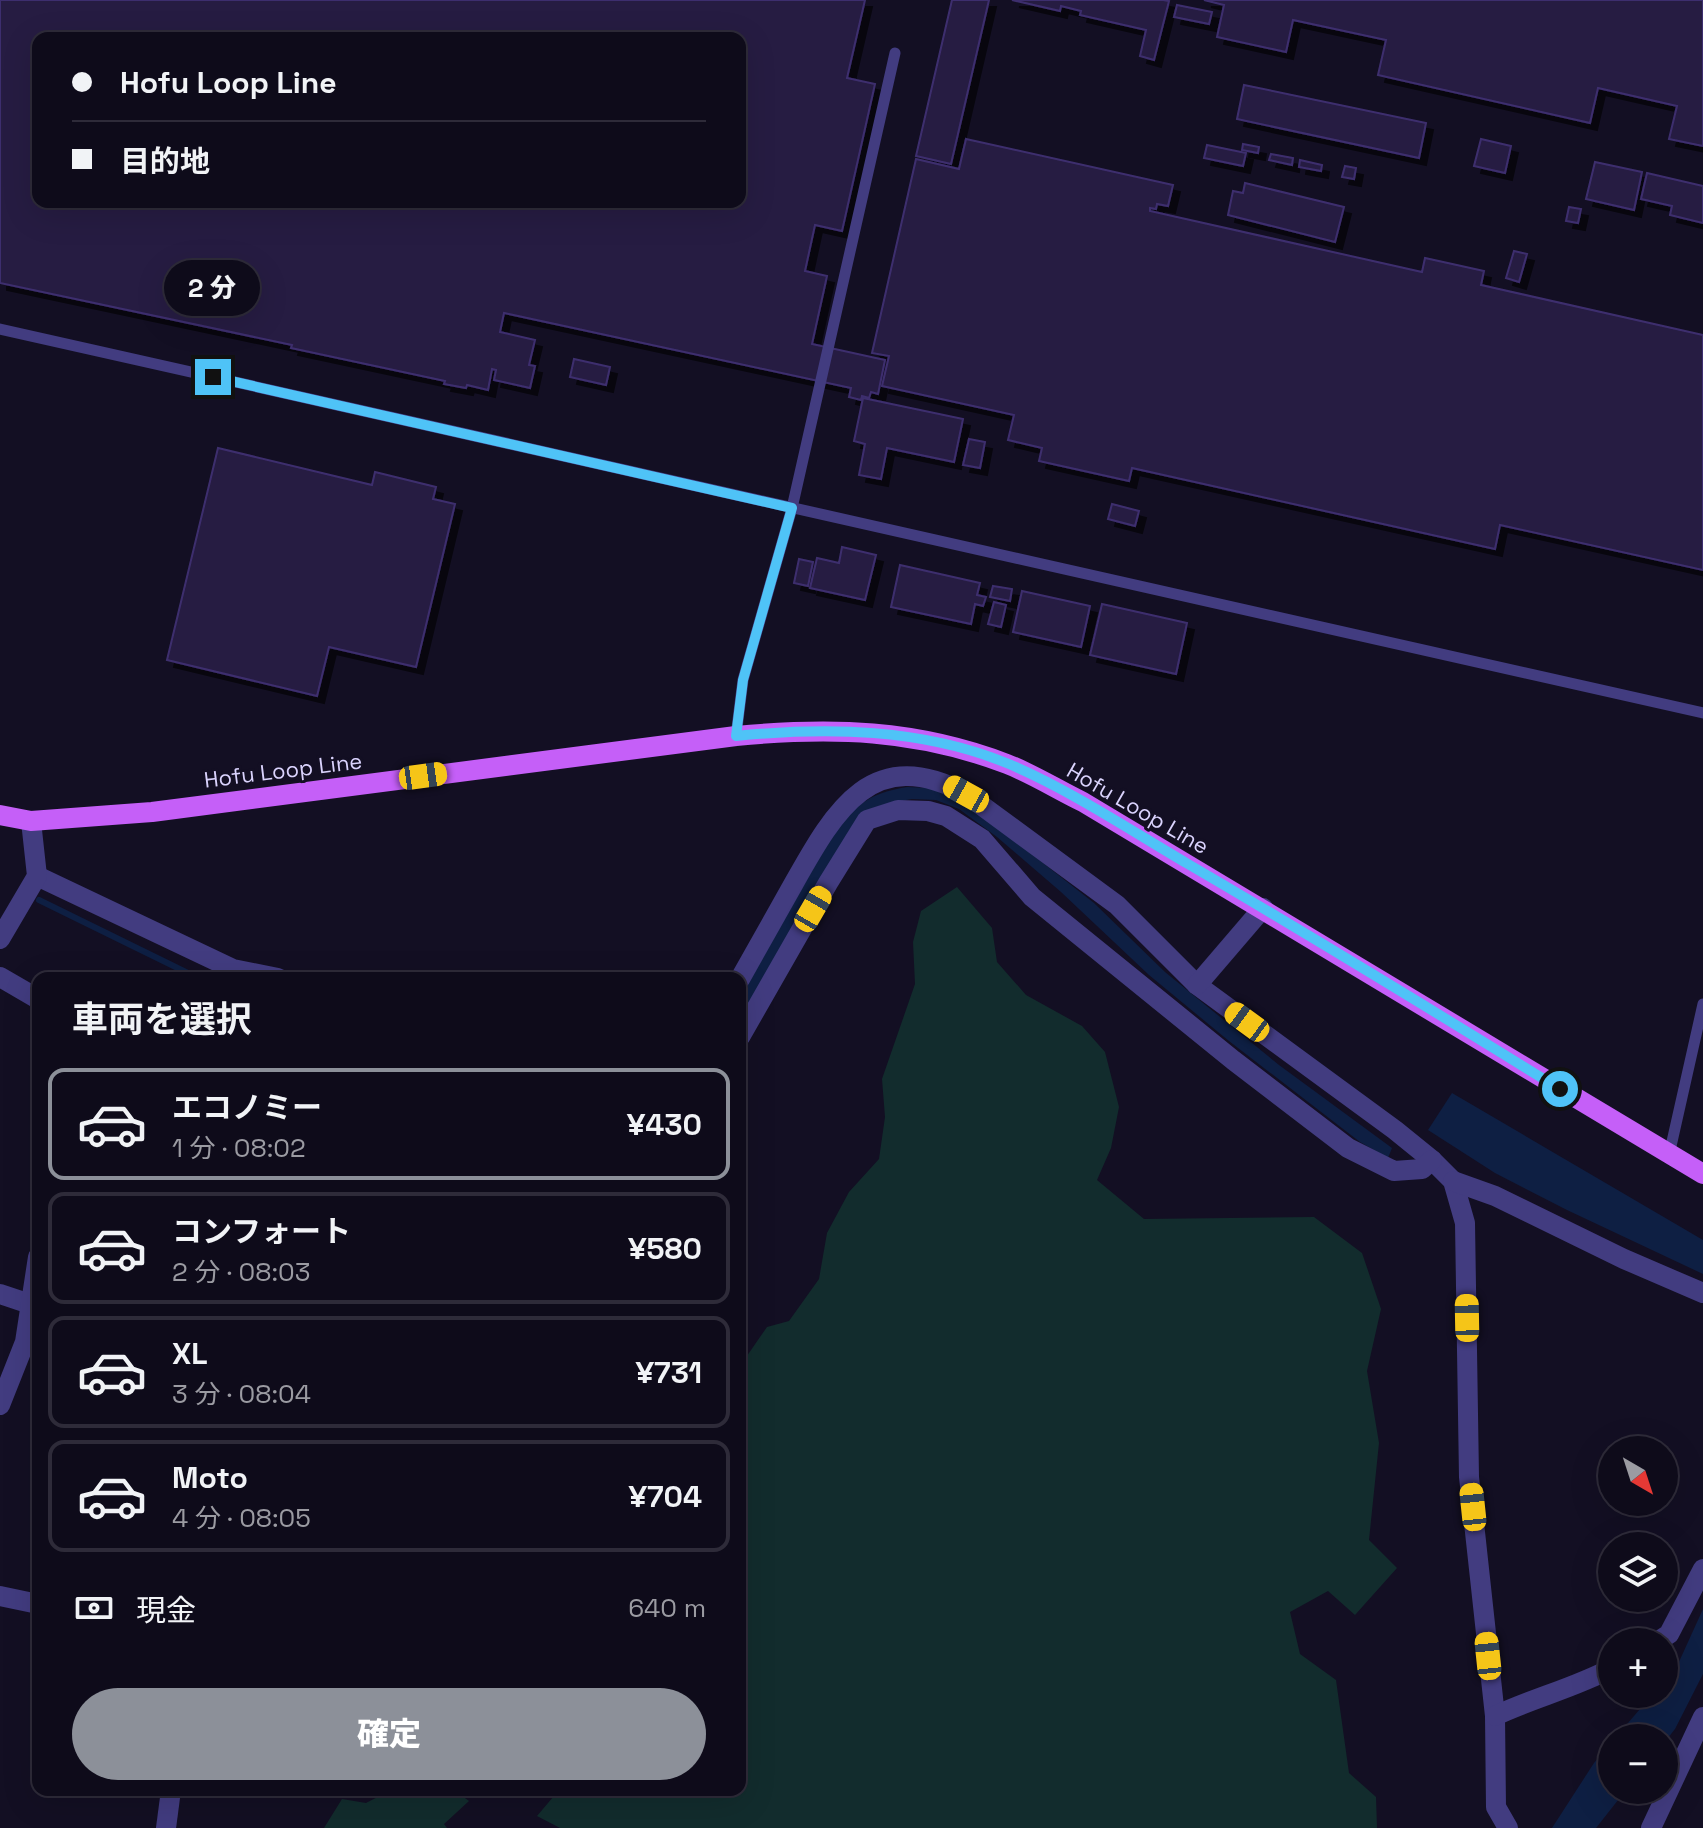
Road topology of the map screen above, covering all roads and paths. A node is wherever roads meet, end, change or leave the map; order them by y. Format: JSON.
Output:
{"nodes":[{"id":1,"x":895,"y":53,"type":"dead end"},
{"id":2,"x":0,"y":329,"type":"edge"},
{"id":3,"x":792,"y":508,"type":"junction"},
{"id":4,"x":1703,"y":713,"type":"edge"},
{"id":5,"x":736,"y":736,"type":"junction"},
{"id":6,"x":0,"y":815,"type":"edge"},
{"id":7,"x":31,"y":821,"type":"junction"},
{"id":8,"x":37,"y":876,"type":"junction"},
{"id":9,"x":1263,"y":908,"type":"junction"},
{"id":10,"x":0,"y":939,"type":"edge"},
{"id":11,"x":248,"y":972,"type":"edge"},
{"id":12,"x":744,"y":972,"type":"edge"},
{"id":13,"x":0,"y":977,"type":"edge"},
{"id":14,"x":1197,"y":985,"type":"junction"},
{"id":15,"x":32,"y":996,"type":"edge"},
{"id":16,"x":1703,"y":1004,"type":"edge"},
{"id":17,"x":746,"y":1026,"type":"edge"},
{"id":18,"x":1669,"y":1155,"type":"junction"},
{"id":19,"x":1432,"y":1160,"type":"junction"},
{"id":20,"x":1703,"y":1174,"type":"edge"},
{"id":21,"x":1453,"y":1181,"type":"junction"},
{"id":22,"x":1703,"y":1293,"type":"edge"},
{"id":23,"x":0,"y":1294,"type":"edge"},
{"id":24,"x":32,"y":1297,"type":"edge"},
{"id":25,"x":32,"y":1307,"type":"edge"},
{"id":26,"x":0,"y":1405,"type":"edge"},
{"id":27,"x":1703,"y":1569,"type":"edge"},
{"id":28,"x":0,"y":1596,"type":"edge"},
{"id":29,"x":32,"y":1603,"type":"edge"},
{"id":30,"x":1672,"y":1628,"type":"edge"},
{"id":31,"x":1598,"y":1675,"type":"edge"},
{"id":32,"x":1495,"y":1716,"type":"junction"},
{"id":33,"x":1703,"y":1717,"type":"edge"},
{"id":34,"x":170,"y":1796,"type":"edge"},
{"id":35,"x":166,"y":1828,"type":"edge"},
{"id":36,"x":1508,"y":1828,"type":"edge"},
{"id":37,"x":1651,"y":1828,"type":"edge"}],
"edges":[{"from":1,"to":3,"type":"lane"},
{"from":2,"to":3,"type":"lane"},
{"from":3,"to":4,"type":"lane"},
{"from":3,"to":5,"type":"lane"},
{"from":5,"to":7,"type":"main road","name":"Hofu Loop Line"},
{"from":5,"to":9,"type":"main road","name":"Hofu Loop Line"},
{"from":6,"to":7,"type":"main road","name":"Hofu Loop Line"},
{"from":7,"to":8,"type":"street"},
{"from":8,"to":10,"type":"street"},
{"from":8,"to":11,"type":"street"},
{"from":9,"to":14,"type":"street"},
{"from":9,"to":18,"type":"main road","name":"Hofu Loop Line"},
{"from":12,"to":14,"type":"street"},
{"from":13,"to":15,"type":"street"},
{"from":14,"to":19,"type":"street"},
{"from":16,"to":18,"type":"lane"},
{"from":17,"to":19,"type":"street"},
{"from":18,"to":20,"type":"main road","name":"Hofu Loop Line"},
{"from":19,"to":21,"type":"street"},
{"from":21,"to":22,"type":"street"},
{"from":21,"to":32,"type":"street"},
{"from":23,"to":24,"type":"street"},
{"from":25,"to":26,"type":"street"},
{"from":27,"to":30,"type":"street"},
{"from":28,"to":29,"type":"street"},
{"from":31,"to":32,"type":"street"},
{"from":32,"to":36,"type":"street"},
{"from":33,"to":37,"type":"street"},
{"from":34,"to":35,"type":"street"}]}
